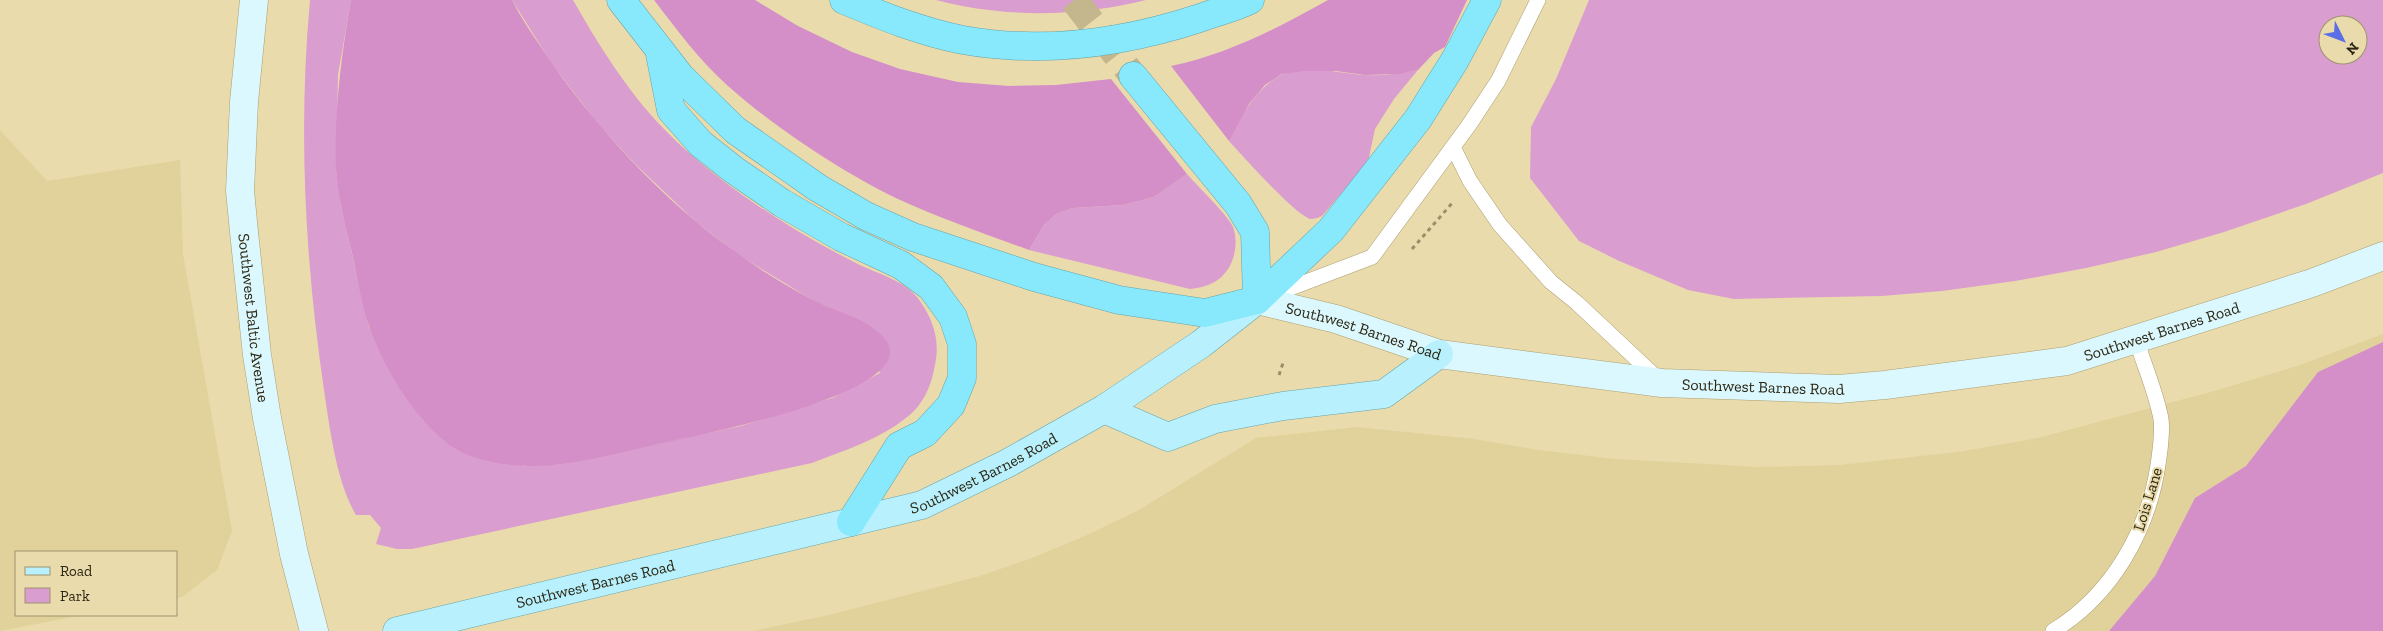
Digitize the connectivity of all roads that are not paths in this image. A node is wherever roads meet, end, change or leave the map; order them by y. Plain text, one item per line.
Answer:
1 (254, 0) edge
2 (621, 0) edge
3 (844, 0) edge
4 (1250, 0) edge
5 (1487, 0) edge
6 (1538, 0) edge
7 (660, 50) junction
8 (1133, 76) tunnel mouth
9 (1453, 147) junction
10 (2383, 256) edge
11 (1257, 300) junction
12 (2136, 338) junction
13 (1438, 354) junction
14 (1662, 383) junction
15 (1104, 409) junction
16 (852, 522) junction
17 (314, 631) edge
18 (397, 631) edge
19 (2053, 631) edge

1 - 17 main road, Southwest Baltic Avenue
2 - 7 highway
3 - 4 highway
5 - 11 highway
6 - 9 lane
7 - 11 highway
7 - 16 highway
8 - 11 highway
9 - 11 lane
9 - 14 lane
10 - 12 main road, Southwest Barnes Road
11 - 13 main road, Southwest Barnes Road
11 - 15 main road, Southwest Barnes Road
12 - 14 main road, Southwest Barnes Road
12 - 19 lane, Lois Lane
13 - 14 main road, Southwest Barnes Road
13 - 15 main road
15 - 16 main road, Southwest Barnes Road
16 - 18 main road, Southwest Barnes Road

